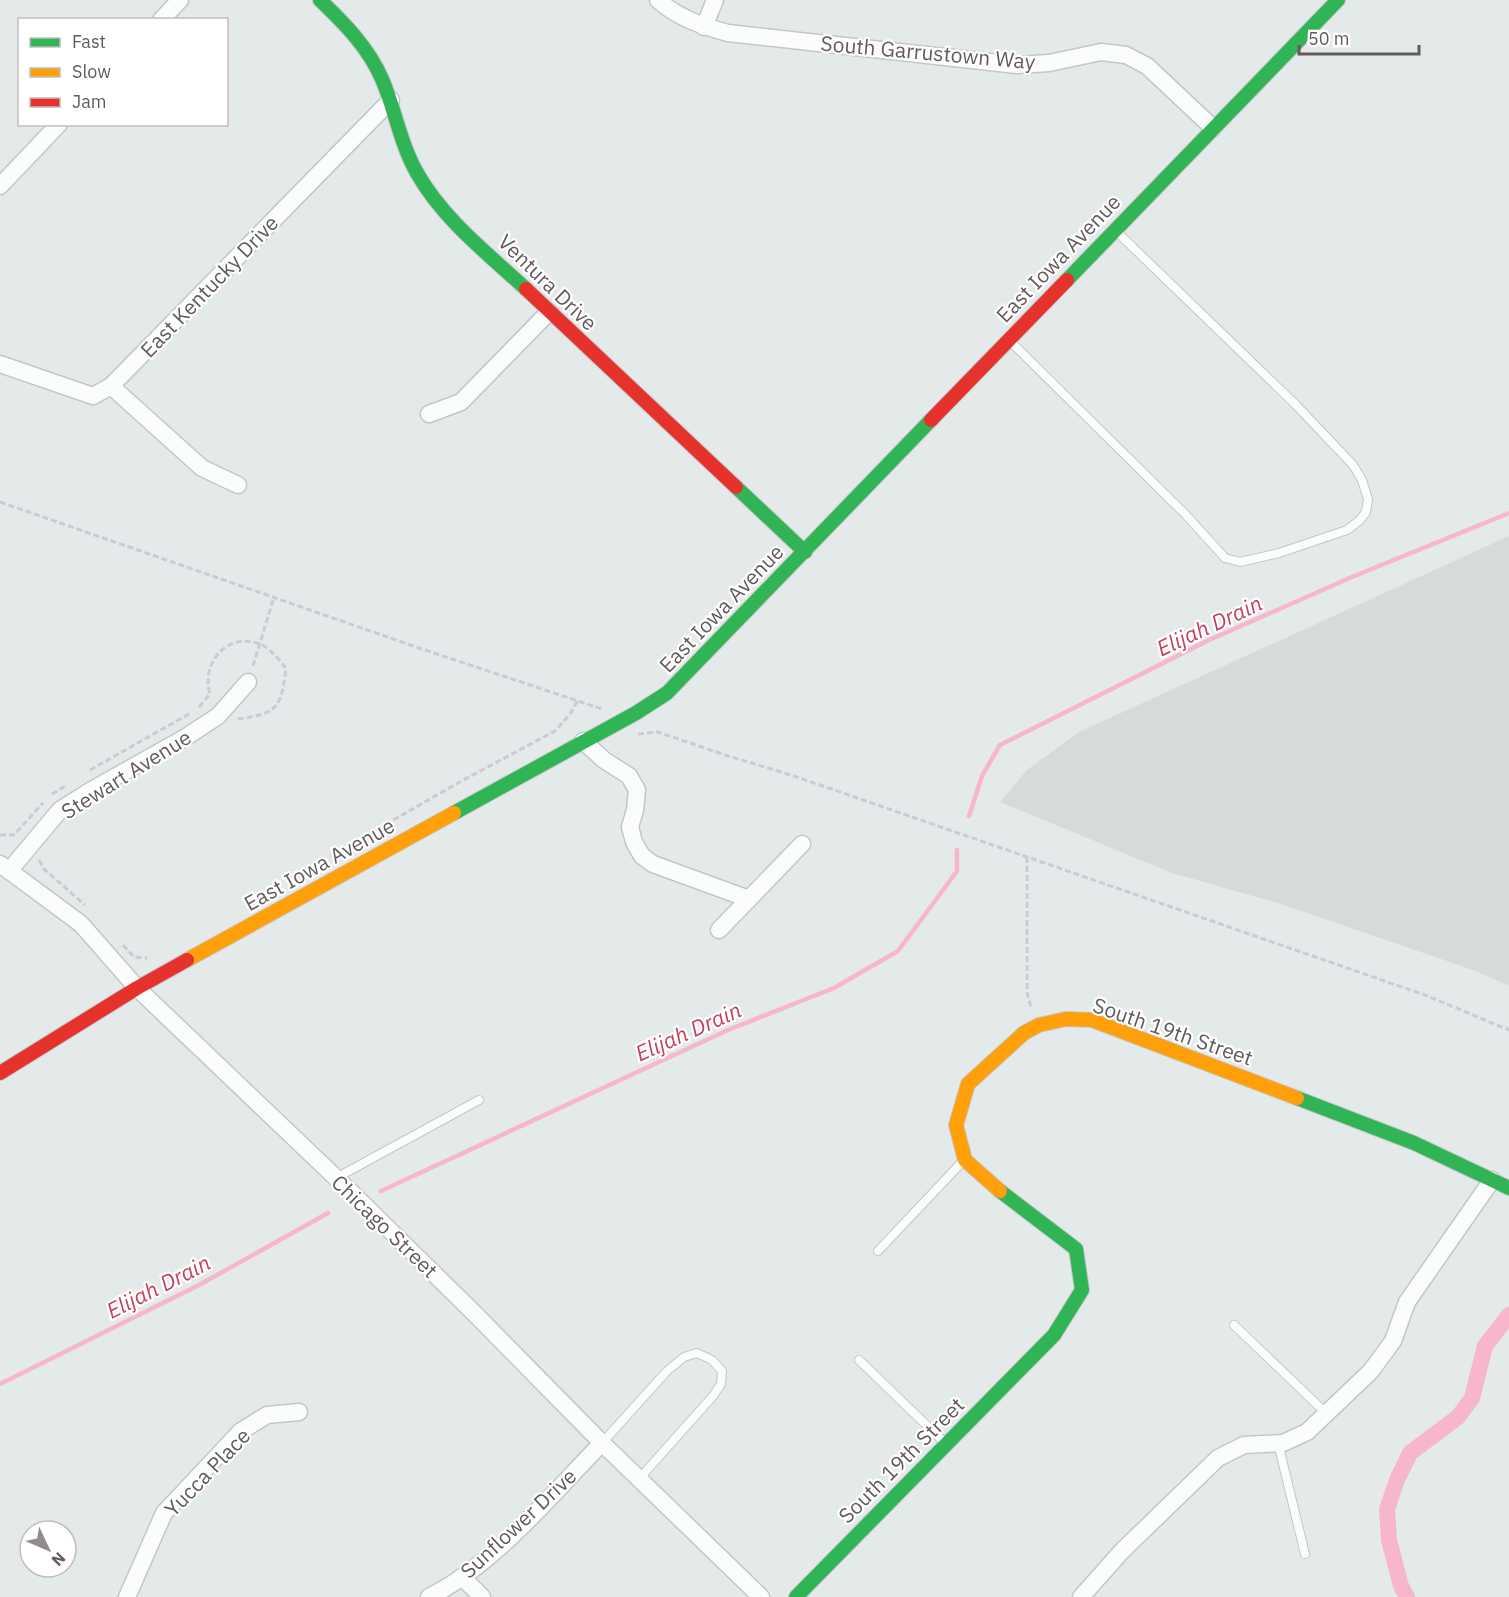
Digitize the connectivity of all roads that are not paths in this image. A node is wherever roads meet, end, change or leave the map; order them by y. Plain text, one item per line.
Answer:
1 (180, 0) edge
2 (320, 0) edge
3 (658, 0) edge
4 (715, 0) edge
5 (1338, 0) edge
6 (163, 18) edge
7 (704, 27) junction
8 (391, 100) junction
9 (57, 126) edge
10 (1213, 128) junction
11 (0, 186) edge
12 (1115, 230) junction
13 (549, 312) junction
14 (1008, 340) junction
15 (0, 364) edge
16 (111, 386) junction
17 (429, 414) dead end
18 (238, 485) dead end
19 (804, 552) junction
20 (248, 682) road end
21 (584, 741) junction
22 (802, 844) dead end
23 (5, 868) edge
24 (749, 899) junction
25 (719, 930) dead end
26 (137, 988) junction
27 (0, 1073) edge
28 (479, 1100) dead end
29 (964, 1160) junction
30 (335, 1178) junction
31 (1492, 1180) junction
32 (1509, 1188) edge
33 (878, 1251) dead end
34 (1234, 1325) dead end
35 (859, 1360) dead end
36 (299, 1412) dead end
37 (1327, 1414) junction
38 (602, 1443) junction
39 (1278, 1443) junction
40 (946, 1444) junction
41 (639, 1479) junction
42 (1305, 1554) dead end
43 (462, 1577) junction
44 (127, 1597) edge
45 (429, 1597) edge
46 (482, 1597) edge
47 (761, 1597) edge
48 (796, 1597) edge
49 (1081, 1597) edge

1 - 6 street
2 - 8 street, Ventura Drive
3 - 7 street, South Garrustown Way
4 - 7 street
5 - 10 street, East Iowa Avenue
7 - 10 street, South Garrustown Way
8 - 13 street, Ventura Drive
8 - 16 street, East Kentucky Drive
9 - 11 street
10 - 12 street, East Iowa Avenue
12 - 14 street, East Iowa Avenue
12 - 14 lane
13 - 17 street
13 - 19 street, Ventura Drive
14 - 19 street, East Iowa Avenue
15 - 16 street
16 - 18 street
19 - 21 street, East Iowa Avenue
20 - 23 street, Stewart Avenue
21 - 24 street
21 - 26 street, East Iowa Avenue
22 - 24 street
23 - 26 street, Chicago Street
24 - 25 street
26 - 27 street, East Iowa Avenue
26 - 30 street, Chicago Street
28 - 30 lane
29 - 31 street, South 19th Street
29 - 33 lane
29 - 40 street, South 19th Street
30 - 38 street, Chicago Street
31 - 32 street, South 19th Street
31 - 37 street
34 - 37 lane
35 - 40 lane
36 - 44 street, Yucca Place
37 - 39 street
38 - 41 street, Chicago Street
38 - 41 lane
38 - 43 street, Sunflower Drive
39 - 42 lane
39 - 49 street
40 - 48 street, South 19th Street
41 - 47 street, Chicago Street
43 - 45 street, Sunflower Drive
43 - 46 street

